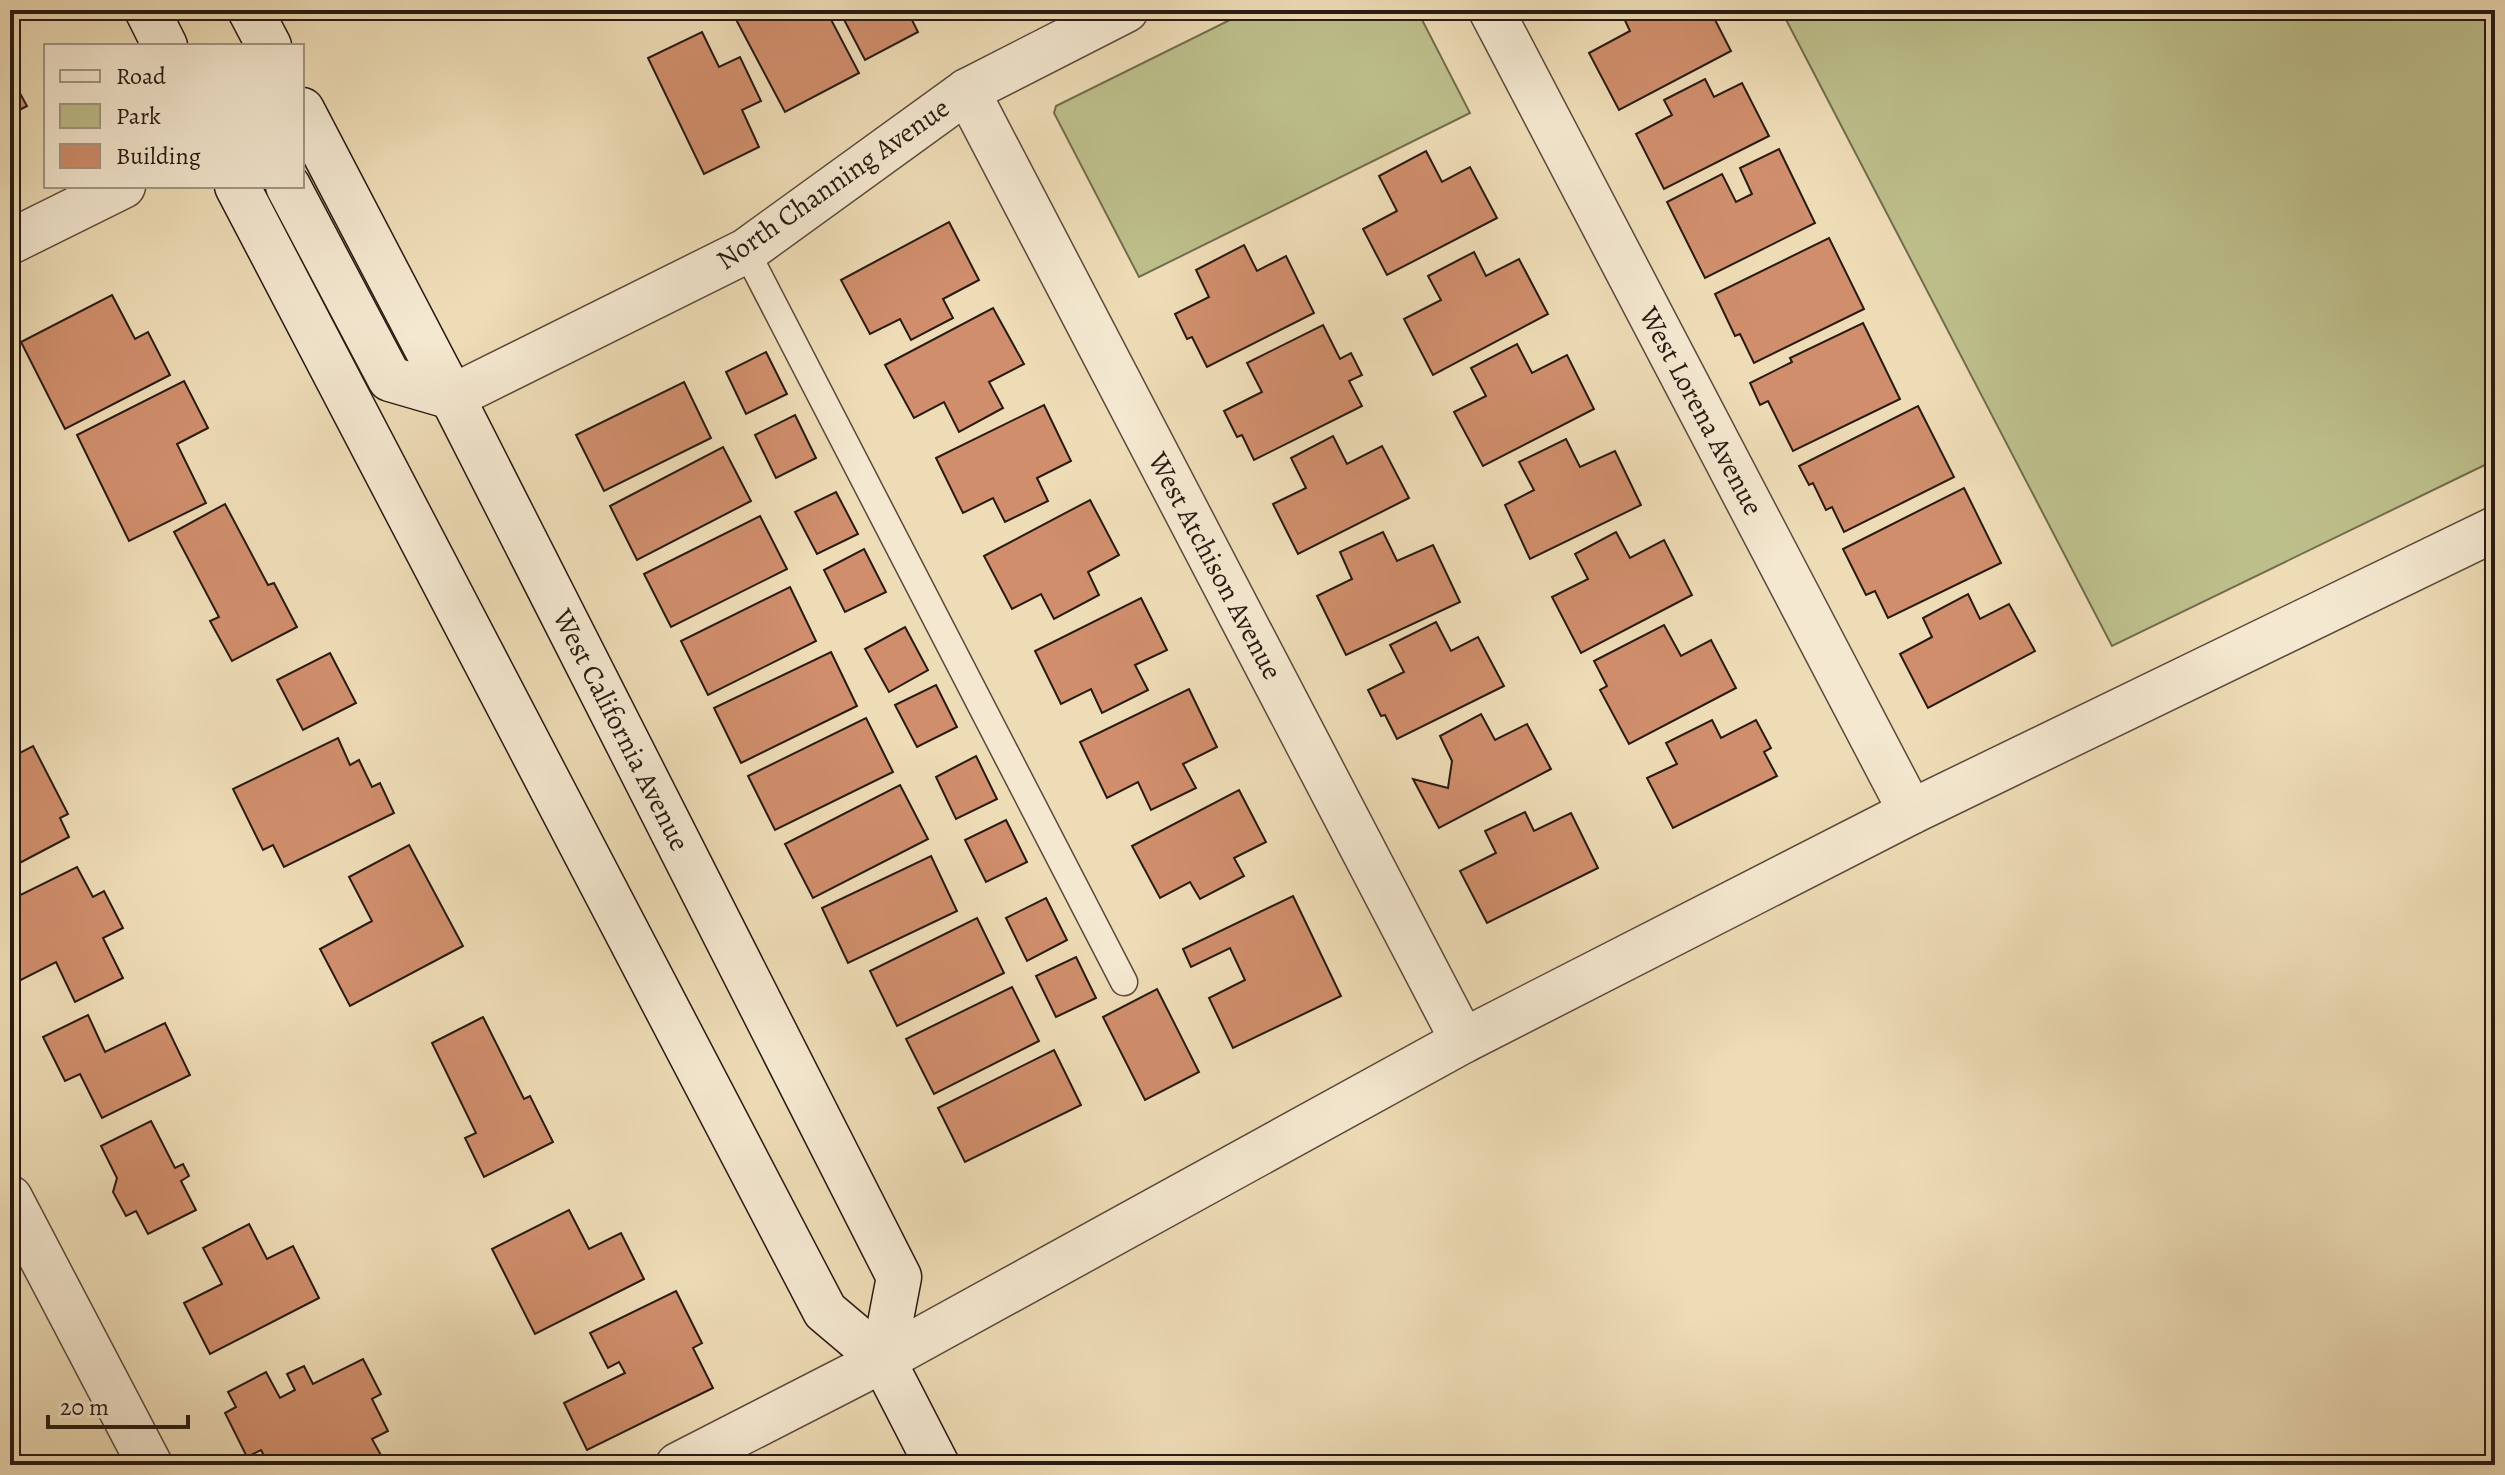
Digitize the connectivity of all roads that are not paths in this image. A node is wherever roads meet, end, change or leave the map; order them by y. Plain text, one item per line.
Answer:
1 (147, 10) edge
2 (250, 10) edge
3 (1126, 10) edge
4 (1491, 10) edge
5 (164, 44) edge
6 (268, 44) edge
7 (967, 91) junction
8 (304, 114) edge
9 (119, 188) edge
10 (238, 188) edge
11 (289, 188) edge
12 (10, 242) edge
13 (746, 251) junction
14 (452, 397) junction
15 (2495, 529) edge
16 (1911, 812) junction
17 (1124, 982) dead end
18 (1463, 1041) junction
19 (10, 1198) edge
20 (883, 1360) junction
21 (150, 1465) edge
22 (678, 1465) edge
23 (937, 1465) edge

1 - 5 street
2 - 6 street
3 - 7 street, North Channing Avenue
4 - 16 street, West Lorena Avenue
7 - 13 street, North Channing Avenue
7 - 18 street, West Atchison Avenue
8 - 14 street, West California Avenue
9 - 12 street
10 - 20 street
11 - 14 street
13 - 14 street, North Channing Avenue
13 - 17 lane
14 - 20 street, West California Avenue
15 - 16 street
16 - 18 street
18 - 20 street
19 - 21 street
20 - 22 street
20 - 23 street

